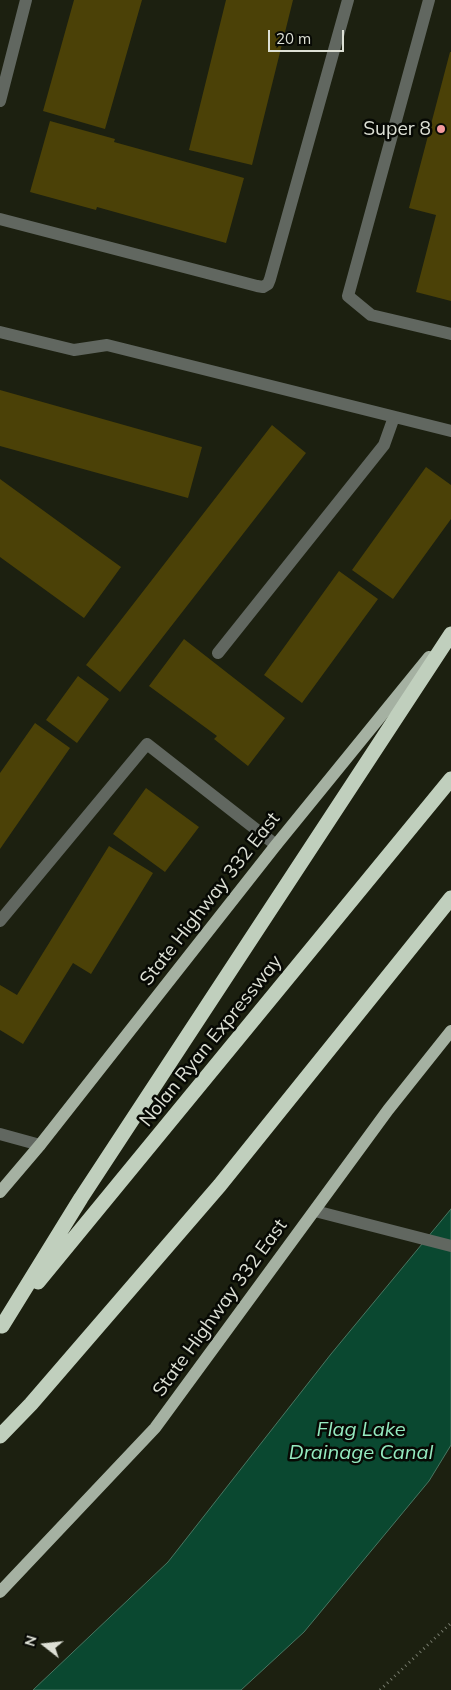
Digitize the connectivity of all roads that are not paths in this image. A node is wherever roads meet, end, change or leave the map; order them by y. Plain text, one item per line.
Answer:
1 (26, 0) edge
2 (348, 0) edge
3 (429, 0) edge
4 (0, 101) edge
5 (0, 219) edge
6 (0, 332) edge
7 (451, 334) edge
8 (394, 417) junction
9 (451, 431) edge
10 (451, 630) edge
11 (451, 634) edge
12 (218, 653) dead end
13 (451, 779) edge
14 (276, 845) junction
15 (451, 898) edge
16 (0, 921) edge
17 (451, 1032) edge
18 (0, 1134) edge
19 (40, 1145) junction
20 (0, 1192) edge
21 (314, 1210) junction
22 (451, 1246) edge
23 (1, 1327) edge
24 (0, 1436) edge
25 (0, 1592) edge

1 - 4 street
2 - 5 street
3 - 7 street
6 - 8 street
8 - 9 street
8 - 12 street
10 - 14 main road, State Highway 332 East
11 - 23 highway
13 - 23 highway, Nolan Ryan Expressway
14 - 16 street
14 - 19 main road, State Highway 332 East
15 - 24 highway
17 - 21 main road, State Highway 332 East
18 - 19 street
19 - 20 main road, State Highway 332 East
21 - 22 street
21 - 25 main road, State Highway 332 East

